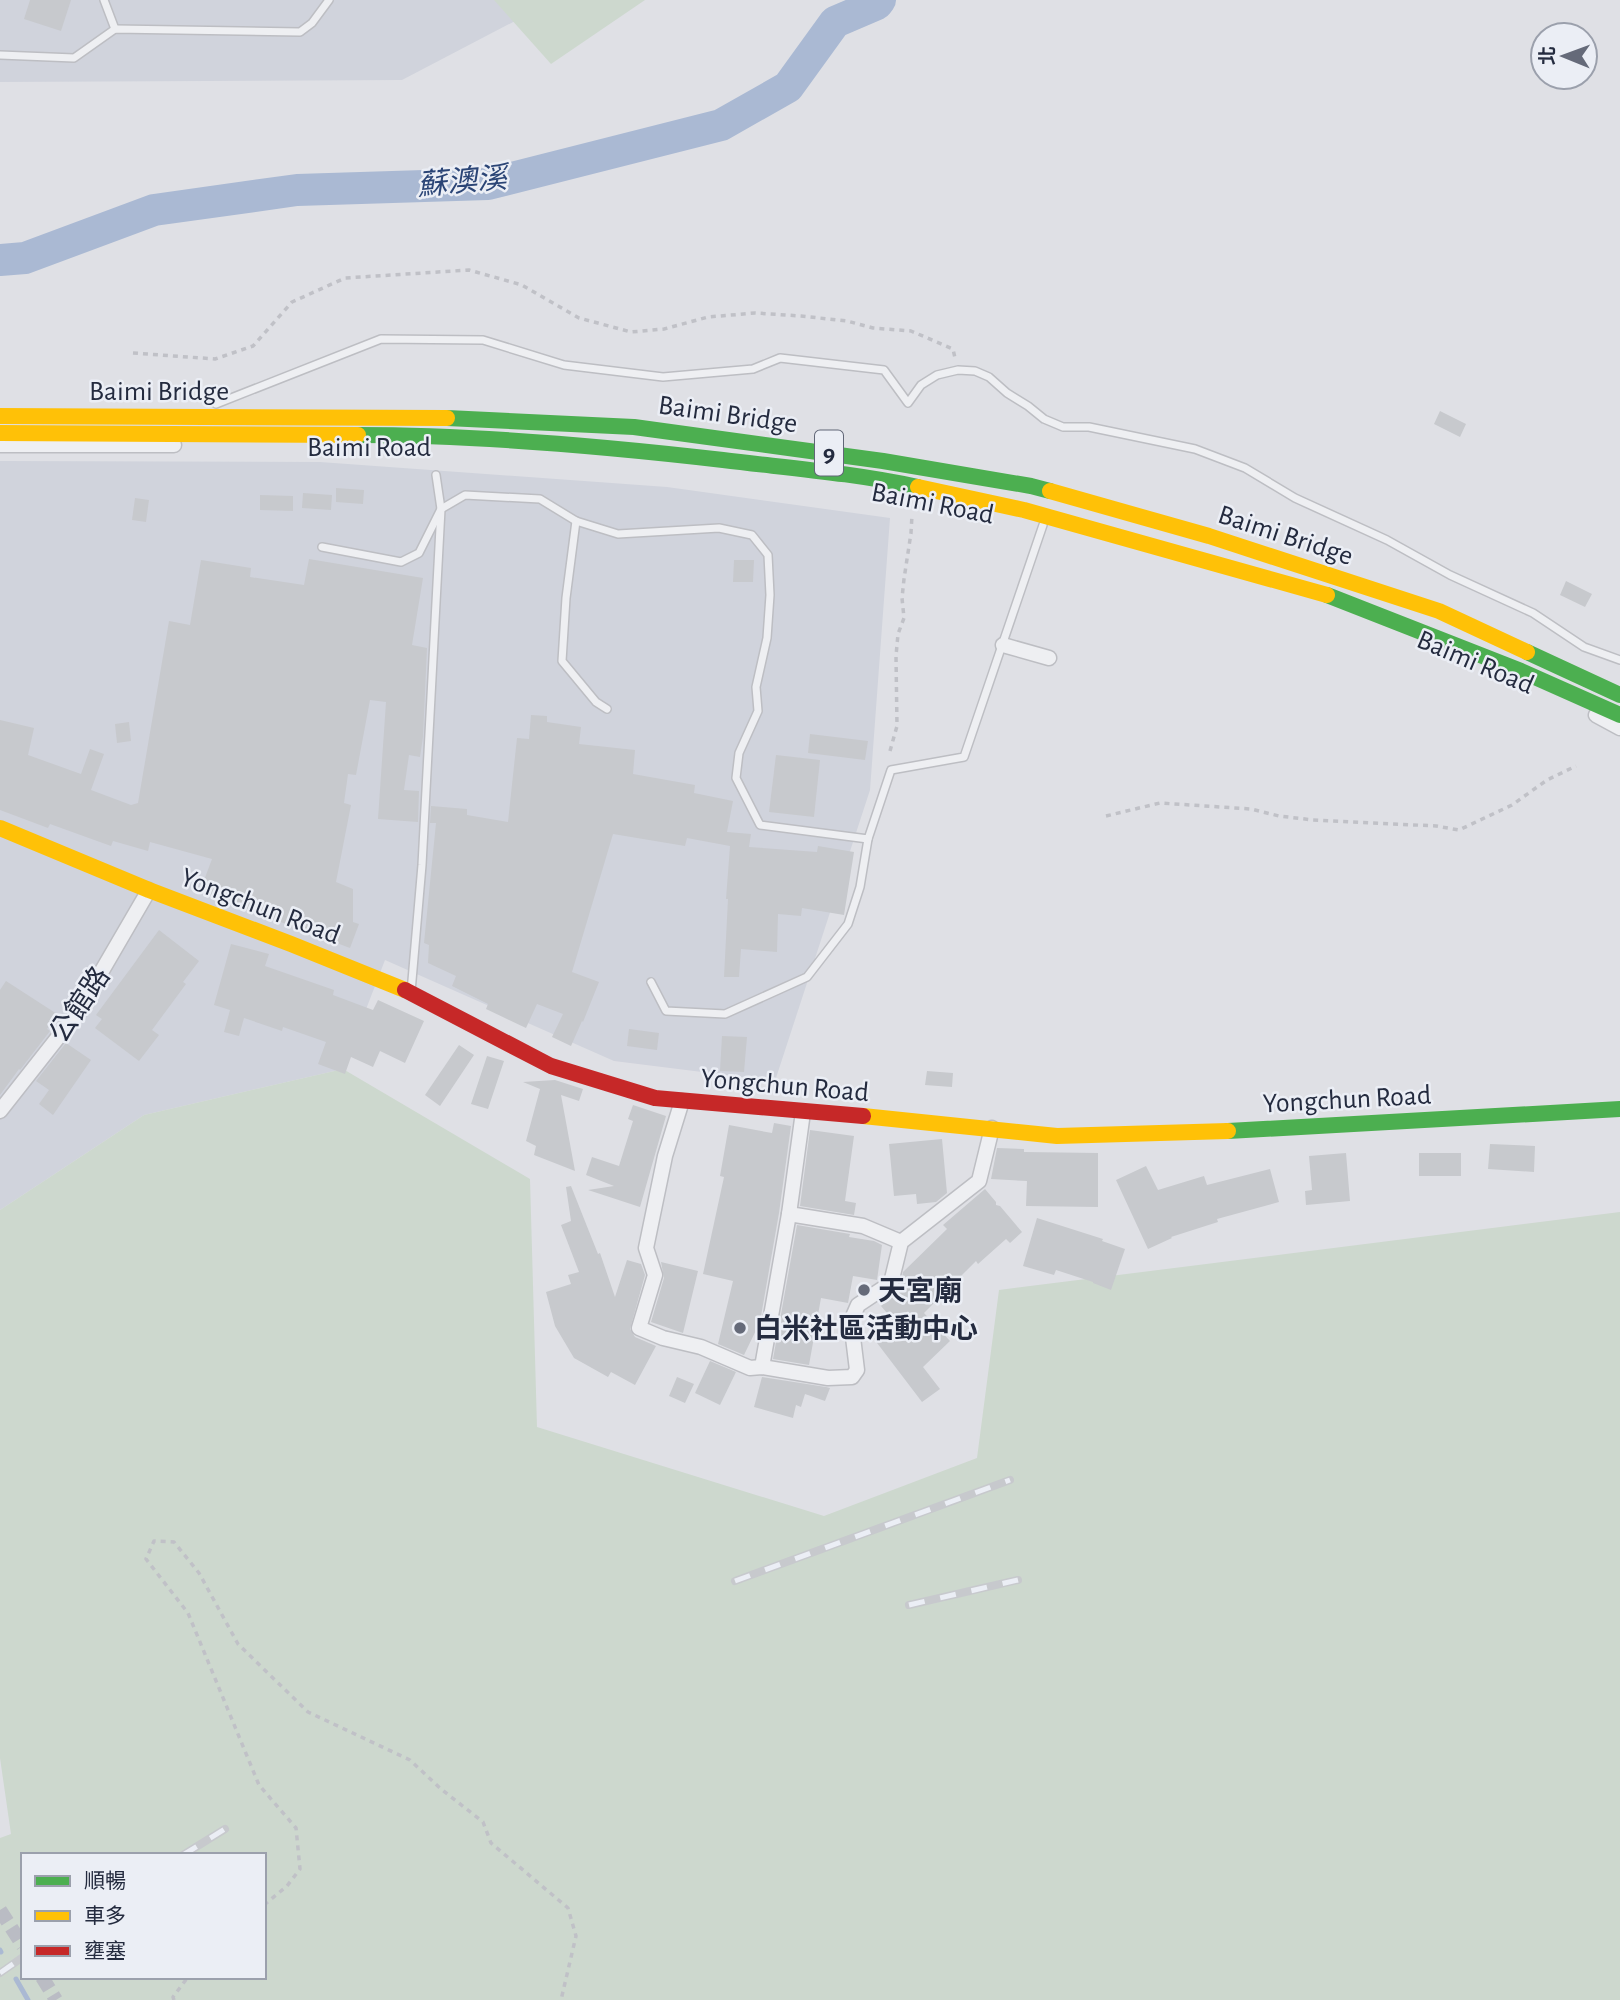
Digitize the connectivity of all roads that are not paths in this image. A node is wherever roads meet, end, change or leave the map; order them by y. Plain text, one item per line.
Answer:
1 (104, 0) edge
2 (330, 0) edge
3 (115, 29) junction
4 (0, 55) edge
5 (216, 404) dead end
6 (0, 416) edge
7 (0, 433) edge
8 (0, 445) edge
9 (436, 475) dead end
10 (441, 509) junction
11 (576, 521) junction
12 (1043, 525) junction
13 (322, 547) dead end
14 (1003, 645) junction
15 (1049, 659) dead end
16 (1620, 660) edge
17 (1620, 695) edge
18 (607, 709) dead end
19 (1620, 715) edge
20 (1620, 728) edge
21 (0, 828) edge
22 (869, 839) junction
23 (149, 890) junction
24 (651, 982) dead end
25 (411, 993) junction
26 (682, 1101) junction
27 (1620, 1109) edge
28 (0, 1111) edge
29 (803, 1112) junction
30 (992, 1128) junction
31 (789, 1214) junction
32 (901, 1242) junction
33 (762, 1367) junction

1 - 3 lane
2 - 3 lane
3 - 4 lane
5 - 16 lane
6 - 17 main road, Baimi Bridge / 9
7 - 19 main road, Baimi Bridge / 9
8 - 12 street, Baimi Road
9 - 10 lane
10 - 11 lane
10 - 13 lane
10 - 25 lane
11 - 18 lane
11 - 22 lane
12 - 14 lane
12 - 20 street, Baimi Road
14 - 15 street
14 - 22 lane
21 - 23 main road, Yongchun Road
22 - 24 lane
23 - 25 main road, Yongchun Road
23 - 28 street, 公館路
25 - 26 main road, Yongchun Road
26 - 29 main road, Yongchun Road
26 - 33 street
27 - 30 main road, Yongchun Road
29 - 30 main road, Yongchun Road
29 - 31 street
30 - 32 street
31 - 32 street
31 - 33 street
32 - 33 street

